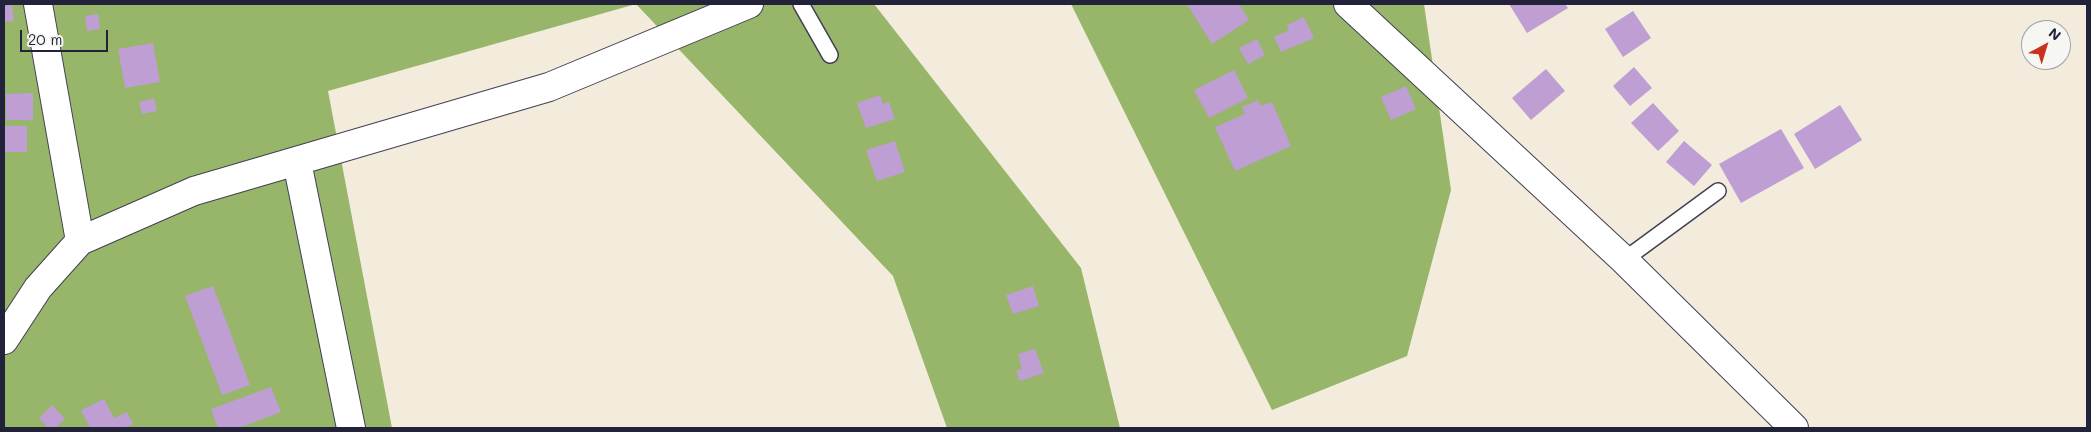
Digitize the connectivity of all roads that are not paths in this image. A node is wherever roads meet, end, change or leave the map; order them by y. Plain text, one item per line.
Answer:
1 (38, 4) edge
2 (749, 4) edge
3 (801, 4) edge
4 (1348, 4) edge
5 (830, 55) dead end
6 (297, 162) junction
7 (1718, 191) dead end
8 (80, 241) junction
9 (1624, 260) junction
10 (4, 340) edge
11 (351, 428) edge
12 (1794, 428) edge

1 - 8 street
2 - 6 street
3 - 5 lane
4 - 9 street
6 - 8 street
6 - 11 street
7 - 9 lane
8 - 10 street
9 - 12 street

